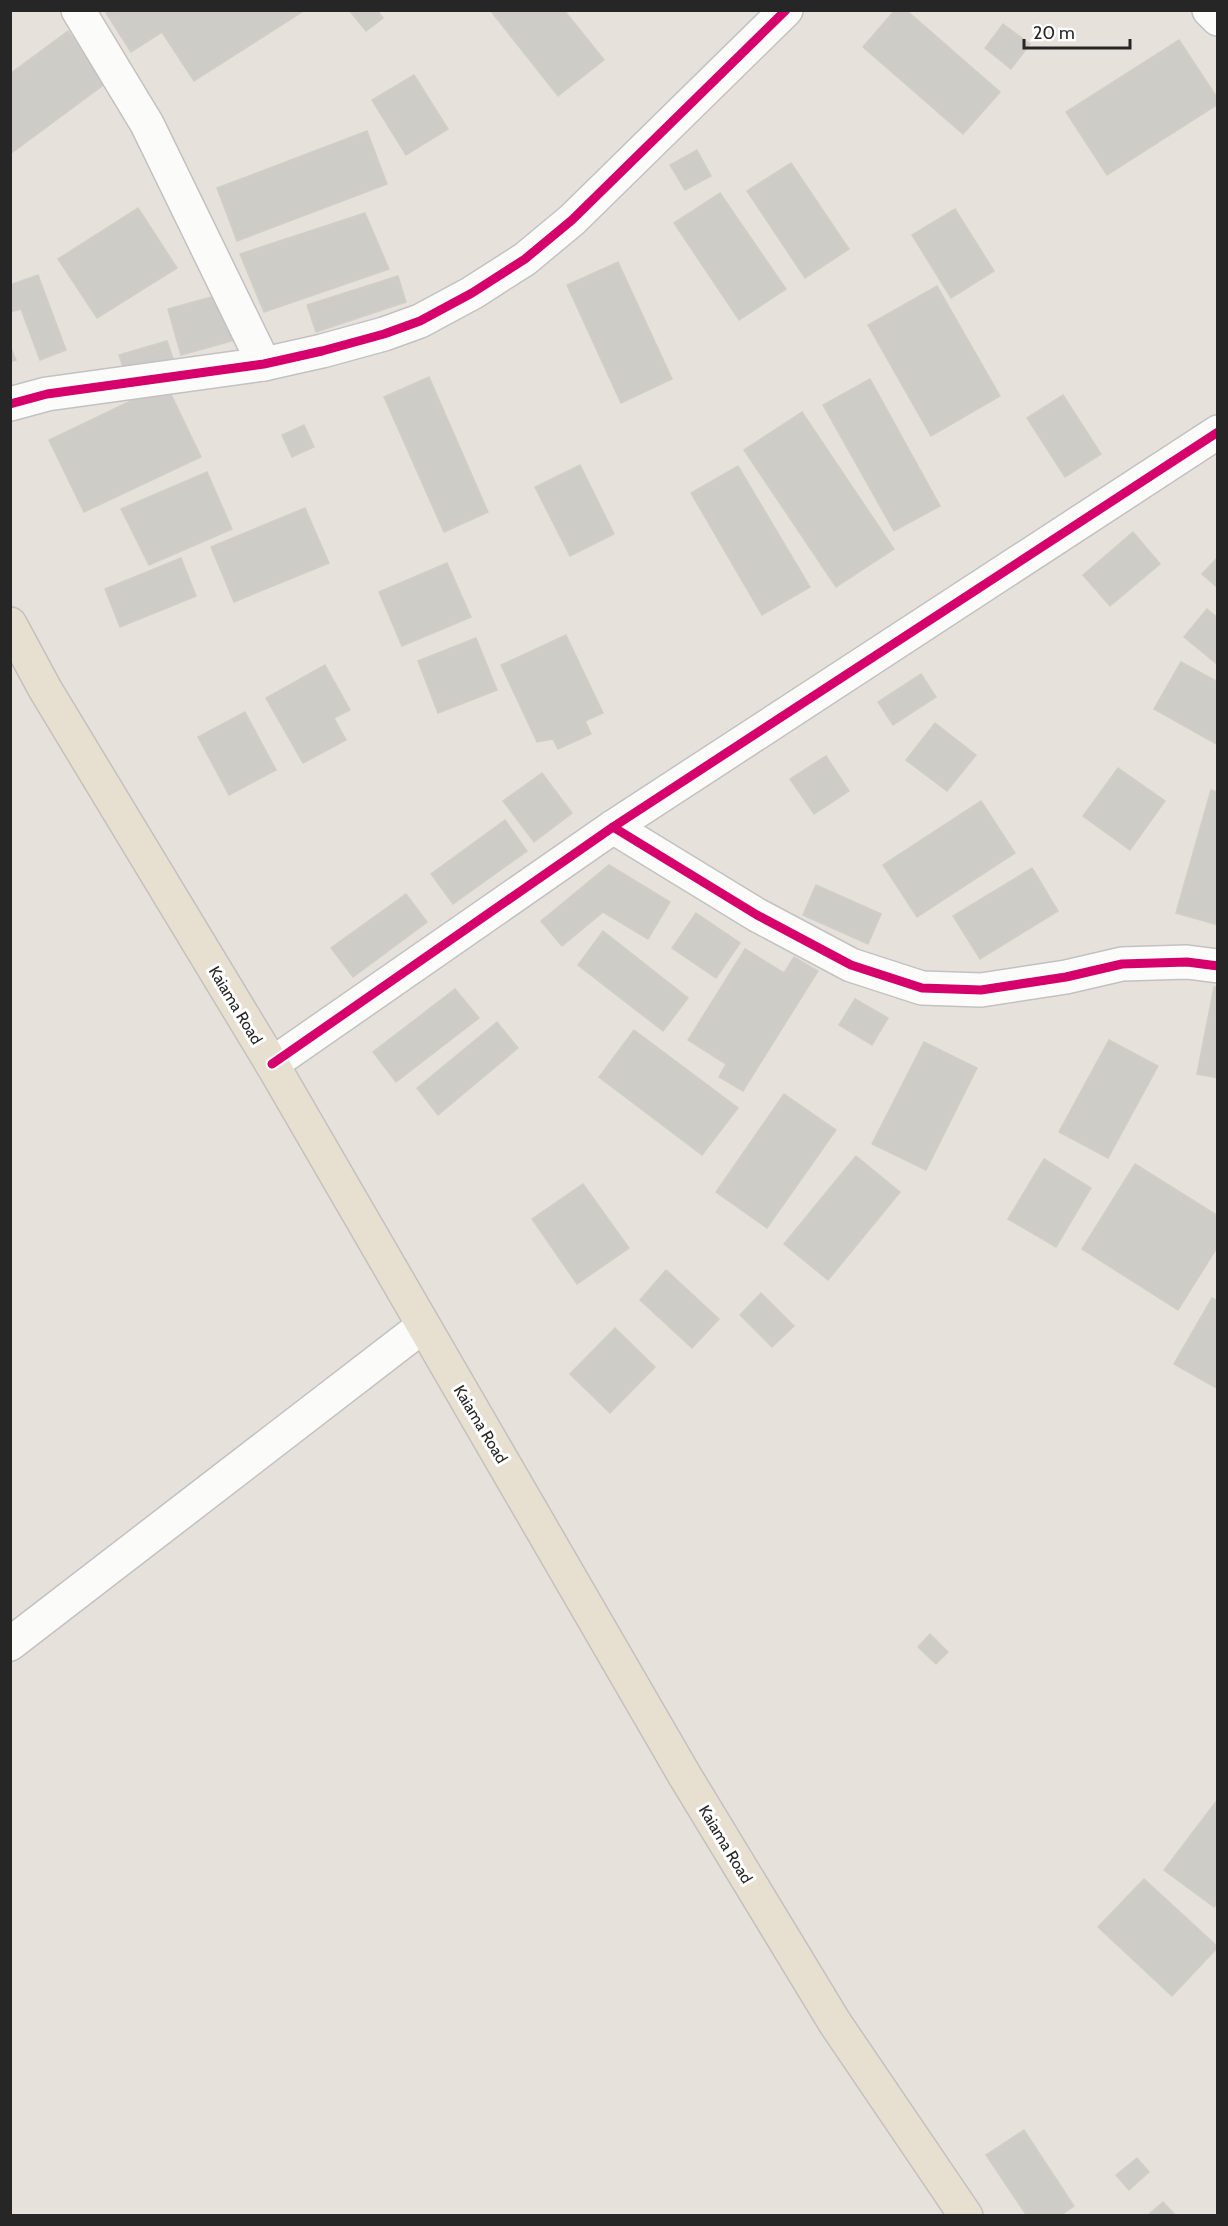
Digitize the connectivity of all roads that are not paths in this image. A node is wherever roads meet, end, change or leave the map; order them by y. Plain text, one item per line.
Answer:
1 (78, 10) edge
2 (786, 10) edge
3 (1209, 10) edge
4 (1218, 20) edge
5 (264, 364) junction
6 (10, 404) edge
7 (1218, 432) edge
8 (10, 624) edge
9 (613, 827) junction
10 (1218, 966) edge
11 (272, 1064) junction
12 (423, 1326) junction
13 (10, 1644) edge
14 (966, 2216) edge

1 - 5 street
2 - 5 street
3 - 4 street
5 - 6 street
7 - 9 street
8 - 11 highway, Kaiama Road
9 - 10 street
9 - 11 street
11 - 12 highway, Kaiama Road
12 - 13 street
12 - 14 highway, Kaiama Road

